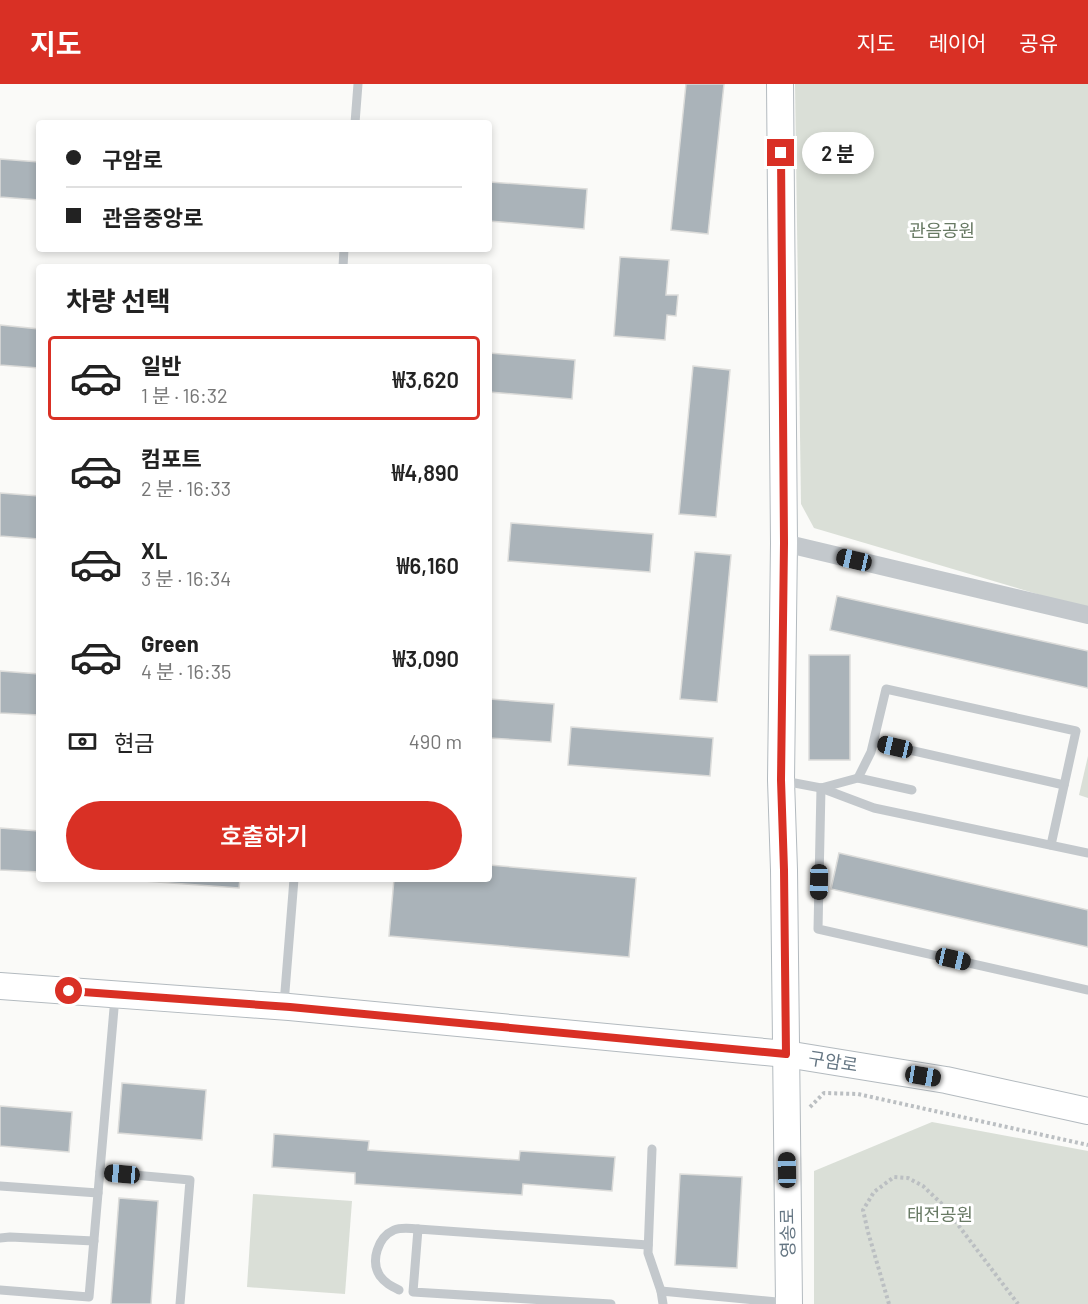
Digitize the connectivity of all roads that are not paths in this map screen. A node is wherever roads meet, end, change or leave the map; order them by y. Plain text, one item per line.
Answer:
1 (358, 84) edge
2 (780, 84) edge
3 (355, 120) edge
4 (784, 543) junction
5 (1088, 615) edge
6 (1076, 731) junction
7 (1088, 733) edge
8 (874, 742) junction
9 (858, 778) junction
10 (781, 780) junction
11 (1064, 785) junction
12 (821, 788) junction
13 (912, 790) dead end
14 (1051, 845) junction
15 (1088, 853) edge
16 (294, 882) edge
17 (0, 986) edge
18 (1088, 990) edge
19 (115, 994) junction
20 (284, 1007) junction
21 (786, 1054) junction
22 (1088, 1110) edge
23 (652, 1149) dead end
24 (100, 1172) junction
25 (0, 1186) edge
26 (98, 1193) junction
27 (418, 1229) junction
28 (0, 1238) edge
29 (94, 1241) junction
30 (648, 1245) junction
31 (0, 1290) edge
32 (399, 1290) dead end
33 (661, 1291) junction
34 (180, 1304) edge
35 (611, 1304) edge
36 (663, 1304) edge
37 (789, 1304) edge

1 - 3 lane
2 - 4 main road, 영송로
4 - 5 street
4 - 10 main road, 영송로
6 - 7 lane
6 - 8 lane
6 - 11 lane
8 - 9 lane
8 - 11 lane
9 - 12 lane
9 - 13 lane
10 - 12 lane
10 - 21 main road, 영송로
11 - 14 lane
12 - 14 lane
12 - 18 lane
14 - 15 lane
16 - 20 lane
17 - 19 main road, 구암로
19 - 20 main road, 구암로
19 - 24 lane
20 - 21 main road, 구암로
21 - 22 main road, 구암로
21 - 37 main road, 영송로
23 - 30 lane
24 - 26 lane
24 - 34 lane
25 - 26 lane
26 - 29 lane
27 - 30 lane
27 - 32 lane
27 - 35 lane
28 - 29 lane
29 - 31 lane
30 - 33 lane
33 - 36 lane
33 - 37 lane

